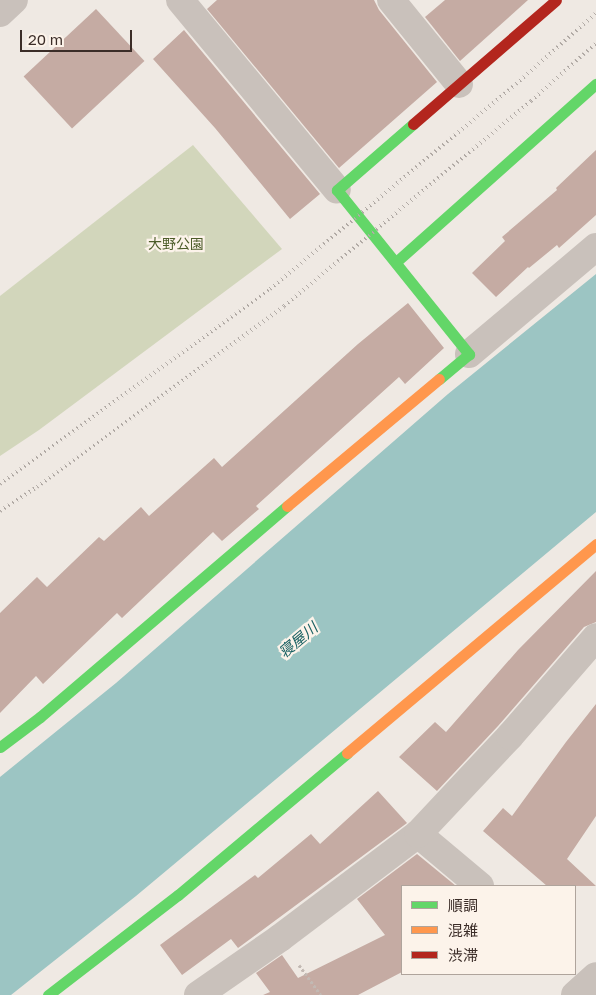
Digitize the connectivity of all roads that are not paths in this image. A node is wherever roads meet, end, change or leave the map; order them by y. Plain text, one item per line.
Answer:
1 (14, 0) edge
2 (180, 0) edge
3 (391, 0) edge
4 (556, 0) edge
5 (0, 13) edge
6 (459, 84) junction
7 (596, 84) edge
8 (336, 190) junction
9 (596, 247) edge
10 (396, 262) junction
11 (469, 354) junction
12 (596, 544) edge
13 (596, 637) edge
14 (0, 747) edge
15 (418, 834) junction
16 (479, 885) edge
17 (596, 976) edge
18 (48, 995) edge
19 (198, 995) edge
20 (574, 995) edge

1 - 5 street
2 - 8 street
3 - 6 street
4 - 6 street
6 - 8 street
7 - 10 street
8 - 10 street
9 - 11 street
10 - 11 street
11 - 14 street
12 - 18 street
13 - 15 street
15 - 16 street
15 - 19 street
17 - 20 street

